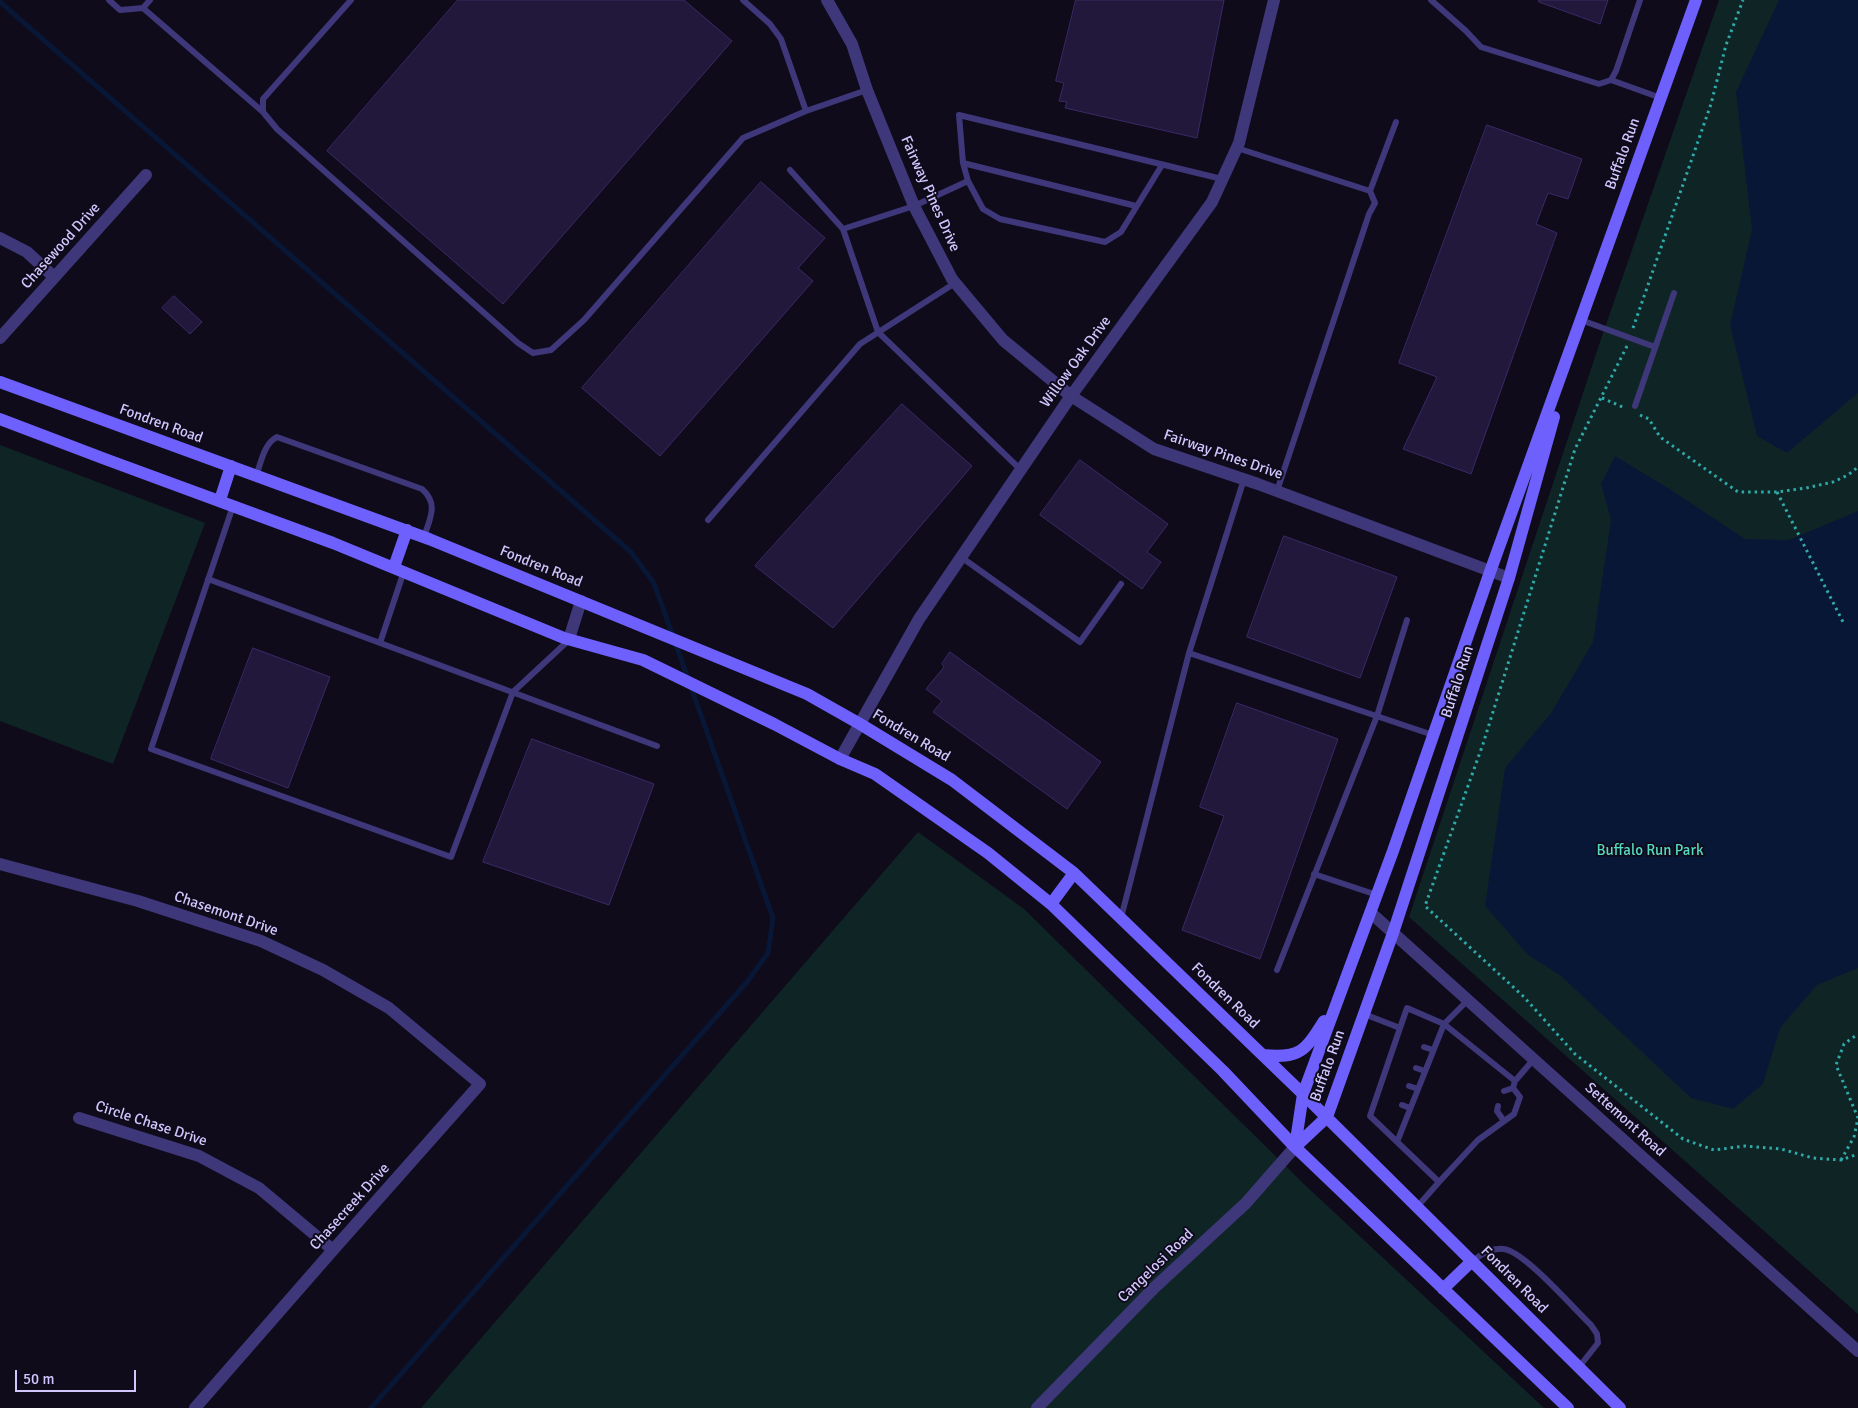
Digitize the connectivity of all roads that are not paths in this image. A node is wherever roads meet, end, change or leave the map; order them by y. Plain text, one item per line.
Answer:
1 (109, 0) edge
2 (150, 0) edge
3 (351, 0) edge
4 (743, 0) edge
5 (827, 0) edge
6 (1274, 0) edge
7 (1431, 0) edge
8 (1640, 0) edge
9 (1696, 0) edge
10 (143, 8) junction
11 (1611, 80) junction
12 (867, 90) junction
13 (1661, 98) junction
14 (806, 111) junction
15 (263, 112) junction
16 (1396, 122) dead end
17 (1236, 148) junction
18 (963, 163) junction
19 (1162, 165) junction
20 (790, 170) dead end
21 (146, 175) dead end
22 (1222, 179) junction
23 (968, 181) junction
24 (1370, 191) junction
25 (914, 206) junction
26 (1136, 206) junction
27 (842, 229) junction
28 (0, 238) edge
29 (54, 278) junction
30 (955, 283) junction
31 (1674, 293) dead end
32 (1581, 320) junction
33 (878, 332) junction
34 (0, 338) edge
35 (1655, 347) junction
36 (0, 382) edge
37 (1071, 396) junction
38 (1635, 406) dead end
39 (0, 419) edge
40 (231, 466) junction
41 (1020, 470) junction
42 (256, 476) junction
43 (1244, 479) junction
44 (1277, 491) junction
45 (220, 500) junction
46 (233, 505) junction
47 (708, 520) dead end
48 (407, 530) junction
49 (424, 537) junction
50 (961, 557) junction
51 (399, 569) junction
52 (1490, 572) junction
53 (1509, 578) junction
54 (208, 579) junction
55 (1120, 584) dead end
56 (582, 601) junction
57 (1407, 620) dead end
58 (570, 639) junction
59 (380, 643) junction
60 (1190, 653) junction
61 (513, 692) junction
62 (1377, 716) junction
63 (860, 724) junction
64 (1434, 734) junction
65 (657, 746) dead end
66 (840, 759) junction
67 (0, 864) edge
68 (1074, 873) junction
69 (1314, 874) junction
70 (1377, 895) junction
71 (1051, 904) junction
72 (1370, 913) junction
73 (1120, 918) junction
74 (1393, 933) junction
75 (1277, 970) dead end
76 (1468, 1000) junction
77 (1337, 1002) junction
78 (1364, 1014) junction
79 (1444, 1024) junction
80 (1400, 1028) junction
81 (423, 1036) joint
82 (1397, 1037) junction
83 (1406, 1040) dead end
84 (1424, 1047) dead end
85 (1433, 1050) junction
86 (1263, 1055) junction
87 (1390, 1058) junction
88 (1533, 1060) junction
89 (1398, 1061) dead end
90 (1416, 1068) dead end
91 (1425, 1071) junction
92 (1384, 1076) junction
93 (1392, 1079) dead end
94 (1514, 1084) junction
95 (1410, 1086) dead end
96 (1418, 1089) junction
97 (1504, 1091) dead end
98 (1303, 1094) junction
99 (1377, 1096) junction
100 (1384, 1099) dead end
101 (1402, 1106) dead end
102 (1498, 1106) dead end
103 (1410, 1108) junction
104 (1327, 1117) junction
105 (79, 1118) dead end
106 (1504, 1120) junction
107 (1397, 1142) junction
108 (1295, 1147) junction
109 (1439, 1182) junction
110 (1417, 1207) junction
111 (333, 1250) junction
112 (1472, 1261) junction
113 (1443, 1290) junction
114 (1858, 1351) edge
115 (1579, 1367) junction
116 (195, 1408) edge
117 (1037, 1408) edge
118 (1568, 1408) edge
119 (1620, 1408) edge

1 - 10 lane
2 - 10 lane
3 - 15 lane
4 - 14 lane
5 - 12 street, Fairway Pines Drive
6 - 17 street, Willow Oak Drive
7 - 11 lane
8 - 11 lane
9 - 13 main road, Buffalo Run
10 - 15 lane
11 - 13 lane
12 - 14 lane
12 - 25 street, Fairway Pines Drive
13 - 32 main road, Buffalo Run
14 - 15 lane
16 - 24 lane
17 - 22 street, Willow Oak Drive
17 - 24 lane
18 - 19 lane
18 - 23 lane
18 - 26 lane
19 - 22 lane
19 - 26 lane
20 - 27 lane
21 - 29 street, Chasewood Drive
22 - 37 street, Willow Oak Drive
23 - 25 lane
23 - 26 lane
24 - 44 lane
25 - 27 lane
25 - 30 street, Fairway Pines Drive
27 - 33 lane
28 - 29 street
29 - 34 street, Chasewood Drive
30 - 33 lane
30 - 37 street, Fairway Pines Drive
31 - 35 lane
32 - 35 lane
32 - 52 main road, Buffalo Run
32 - 53 main road, Buffalo Run
33 - 41 lane
33 - 47 lane
35 - 38 lane
36 - 40 main road, Fondren Road
37 - 41 street, Willow Oak Drive
37 - 43 street, Fairway Pines Drive
39 - 45 main road
40 - 42 main road, Fondren Road
40 - 45 main road
41 - 50 street, Willow Oak Drive
42 - 48 main road, Fondren Road
42 - 49 lane
43 - 44 street, Fairway Pines Drive
43 - 60 lane
44 - 52 street, Fairway Pines Drive
45 - 46 main road
46 - 51 main road
46 - 54 lane
48 - 49 main road, Fondren Road
48 - 51 main road
49 - 56 main road, Fondren Road
50 - 55 lane
50 - 63 street, Willow Oak Drive
51 - 58 main road
51 - 59 lane
52 - 53 street, Fairway Pines Drive
52 - 64 main road, Buffalo Run
53 - 74 main road, Buffalo Run
54 - 59 lane
54 - 61 lane
56 - 58 street
56 - 63 main road, Fondren Road
57 - 62 lane
58 - 61 lane
58 - 66 main road
59 - 61 lane
60 - 62 lane
60 - 73 lane
61 - 65 lane
62 - 64 lane
62 - 69 lane
63 - 66 street, Willow Oak Drive
63 - 68 main road, Fondren Road
64 - 70 main road, Buffalo Run
66 - 71 main road
67 - 81 street, Chasemont Drive
68 - 71 main road
68 - 73 main road, Fondren Road
69 - 70 lane
69 - 75 lane
70 - 72 main road, Buffalo Run
71 - 108 main road
72 - 74 street, Settemont Road
72 - 77 main road, Buffalo Run
73 - 86 main road, Fondren Road
74 - 76 street, Settemont Road
74 - 78 main road, Buffalo Run
76 - 79 lane
76 - 88 street, Settemont Road
77 - 86 main road
77 - 98 main road, Buffalo Run
78 - 80 lane
78 - 104 main road, Buffalo Run
79 - 80 lane
79 - 85 lane
79 - 94 lane
80 - 82 lane
81 - 111 street, Chasecreek Drive
82 - 83 lane
82 - 87 lane
84 - 85 lane
85 - 91 lane
86 - 98 main road, Fondren Road
87 - 89 lane
87 - 92 lane
88 - 94 lane
88 - 114 street, Settemont Road
90 - 91 lane
91 - 96 lane
92 - 93 lane
92 - 99 lane
94 - 97 lane
94 - 106 lane
95 - 96 lane
96 - 103 lane
98 - 104 main road, Fondren Road
98 - 108 main road, Buffalo Run
99 - 100 lane
99 - 107 lane
101 - 103 lane
102 - 106 lane
103 - 107 lane
104 - 108 main road, Buffalo Run
104 - 110 main road, Fondren Road
105 - 111 street, Circle Chase Drive
106 - 109 lane
107 - 109 lane
108 - 113 main road
108 - 117 street, Cangelosi Road
109 - 110 lane
110 - 112 main road, Fondren Road
111 - 116 street, Chasecreek Drive
112 - 113 main road
112 - 115 main road, Fondren Road
112 - 115 lane
113 - 118 main road
115 - 119 main road, Fondren Road

